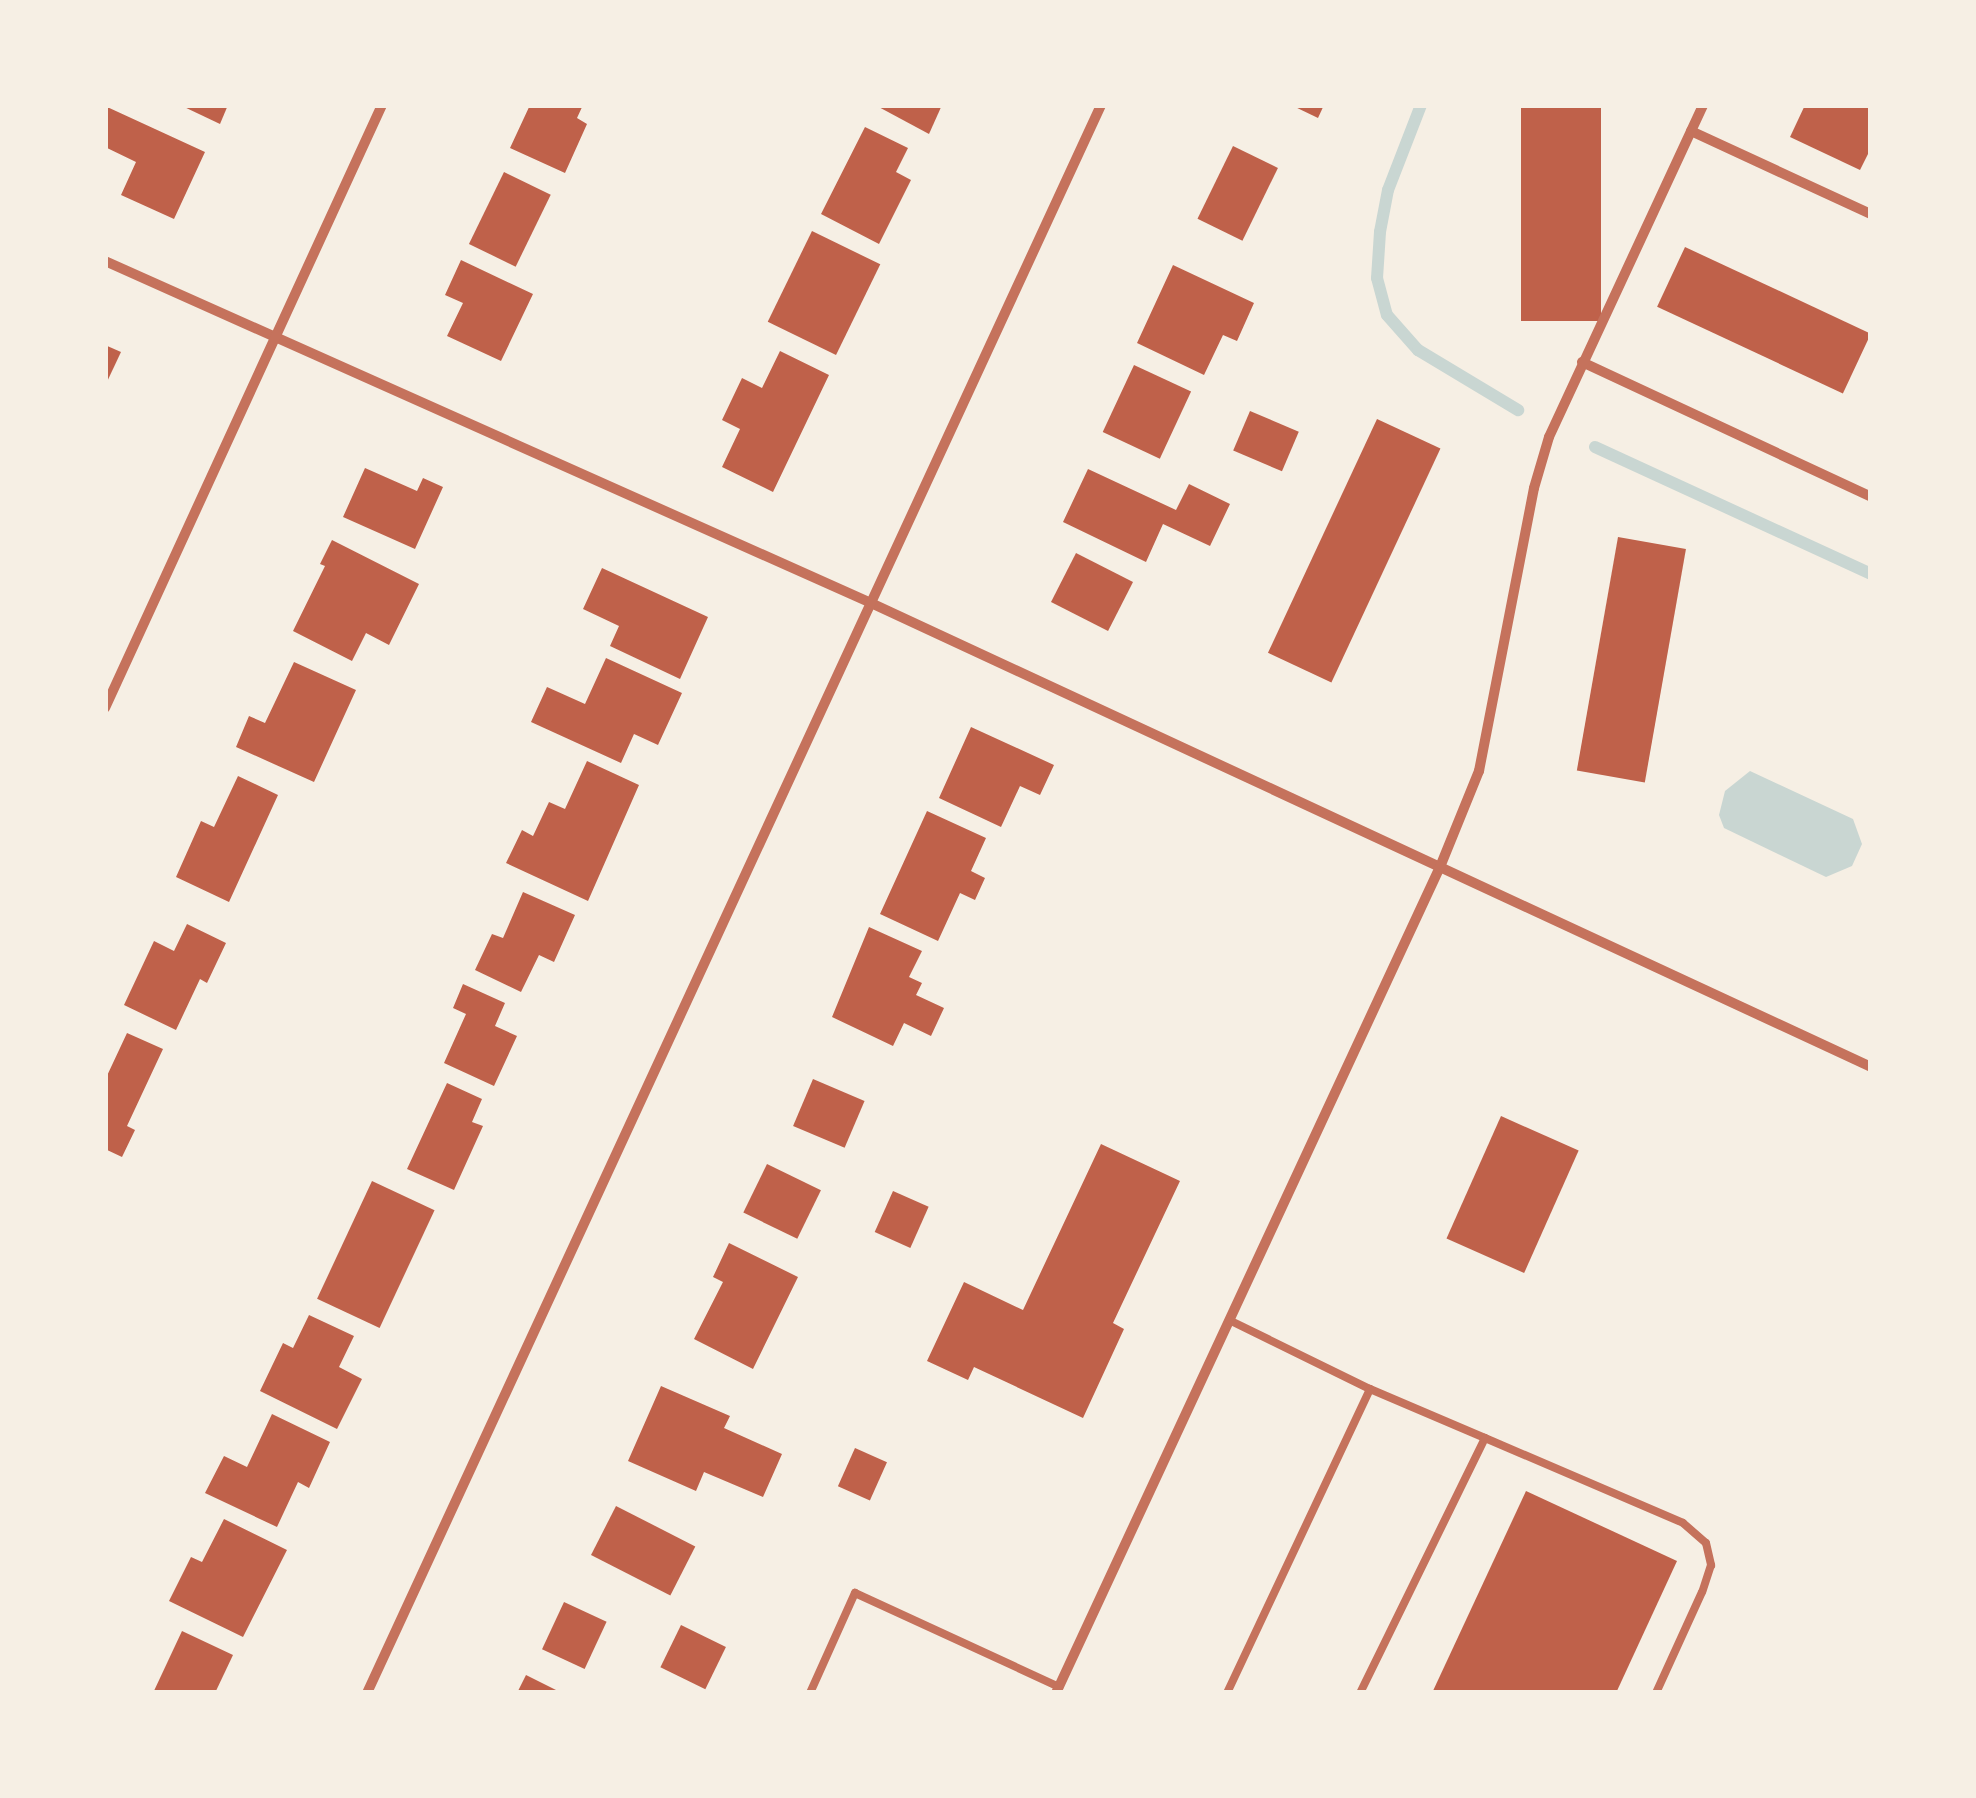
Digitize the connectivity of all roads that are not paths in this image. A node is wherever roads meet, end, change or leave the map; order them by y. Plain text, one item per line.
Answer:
1 (382, 105) edge
2 (1101, 105) edge
3 (1703, 105) edge
4 (1690, 132) junction
5 (1871, 214) edge
6 (105, 261) edge
7 (273, 340) junction
8 (1582, 362) junction
9 (1871, 497) edge
10 (871, 603) junction
11 (105, 708) edge
12 (1440, 867) junction
13 (1871, 1067) edge
14 (1229, 1320) junction
15 (1370, 1389) junction
16 (1485, 1438) junction
17 (1058, 1690) edge
18 (367, 1693) edge
19 (810, 1693) edge
20 (1227, 1693) edge
21 (1360, 1693) edge
22 (1656, 1693) edge

1 - 7 street
2 - 10 street
3 - 4 street
4 - 5 street
4 - 8 street
6 - 7 street
7 - 10 street
7 - 11 street
8 - 9 street
8 - 12 street
10 - 12 street
10 - 18 street
12 - 13 street
12 - 14 street
14 - 15 lane
14 - 17 street
15 - 16 lane
15 - 20 lane
16 - 21 lane
16 - 22 lane
17 - 19 lane

